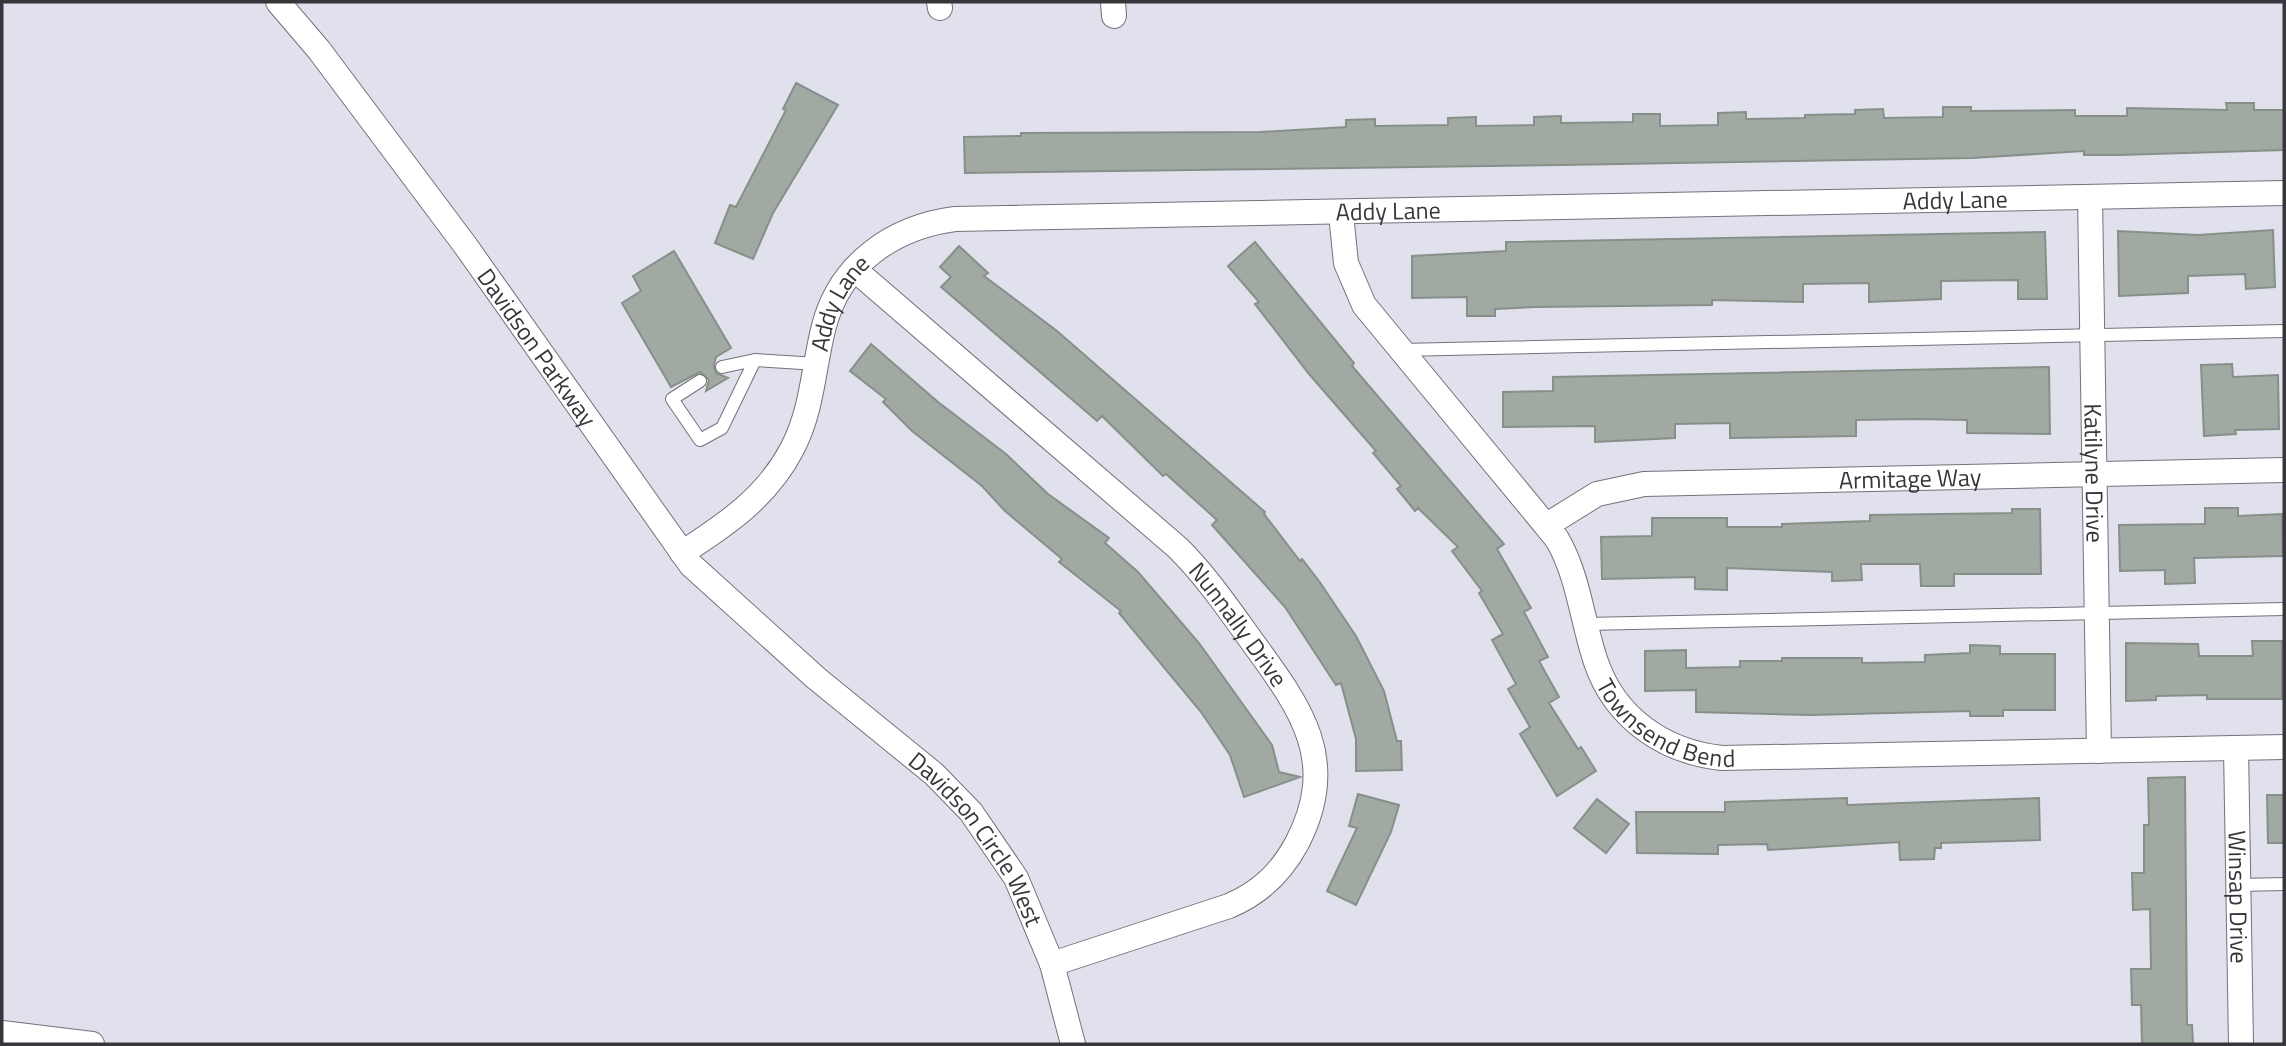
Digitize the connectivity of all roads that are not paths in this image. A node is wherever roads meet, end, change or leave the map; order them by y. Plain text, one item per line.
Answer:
1 (278, 2) edge
2 (2284, 194) edge
3 (2090, 197) junction
4 (1341, 214) junction
5 (854, 269) junction
6 (2284, 331) edge
7 (2092, 335) junction
8 (1400, 350) junction
9 (755, 360) junction
10 (818, 364) junction
11 (722, 367) dead end
12 (700, 381) dead end
13 (2284, 470) edge
14 (2093, 474) junction
15 (1547, 525) junction
16 (682, 553) junction
17 (2284, 610) edge
18 (2096, 613) junction
19 (1586, 624) junction
20 (816, 678) joint
21 (2284, 747) edge
22 (2236, 748) junction
23 (2099, 751) junction
24 (2284, 884) edge
25 (2238, 885) junction
26 (1052, 964) junction
27 (2, 1033) edge
28 (92, 1044) edge
29 (1073, 1044) edge
30 (2241, 1044) edge

1 - 16 street, Davidson Parkway
2 - 3 street, Addy Lane
3 - 4 street, Addy Lane
3 - 7 street, Katilyne Drive
4 - 5 street, Addy Lane
4 - 8 street, Townsend Bend
5 - 10 street, Addy Lane
5 - 26 street, Nunnally Drive
6 - 7 lane
7 - 8 lane
7 - 14 street, Katilyne Drive
8 - 15 street, Townsend Bend
9 - 10 lane
9 - 11 lane
9 - 12 lane
10 - 16 street, Addy Lane
13 - 14 street, Armitage Way
14 - 15 street, Armitage Way
14 - 18 street, Katilyne Drive
15 - 19 street, Townsend Bend
16 - 20 street, Davidson Parkway
17 - 18 lane
18 - 19 lane
18 - 23 street, Katilyne Drive
19 - 23 street, Townsend Bend
20 - 26 street, Davidson Circle West
21 - 22 street, Townsend Bend
22 - 23 street, Townsend Bend
22 - 25 street, Winsap Drive
24 - 25 lane
25 - 30 street, Winsap Drive
26 - 29 street, Davidson Circle West
27 - 28 street

